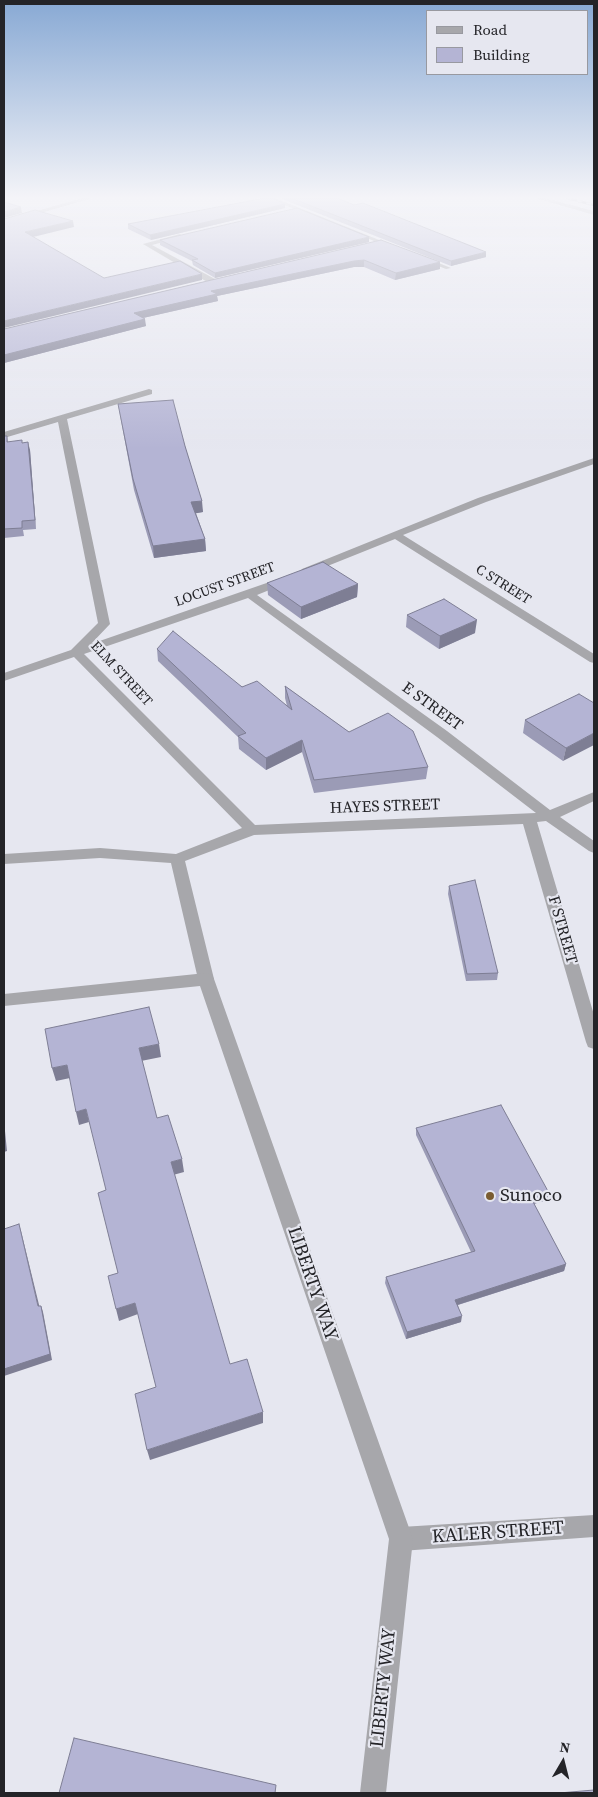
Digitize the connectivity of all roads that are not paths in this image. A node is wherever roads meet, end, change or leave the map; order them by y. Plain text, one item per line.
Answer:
1 (208, 282) edge
2 (203, 283) edge
3 (149, 392) dead end
4 (62, 419) junction
5 (4, 435) edge
6 (594, 461) edge
7 (396, 536) junction
8 (249, 594) junction
9 (76, 652) junction
10 (594, 659) edge
11 (4, 677) edge
12 (594, 796) edge
13 (549, 816) junction
14 (529, 819) junction
15 (252, 830) junction
16 (594, 848) edge
17 (4, 859) edge
18 (177, 859) junction
19 (206, 979) junction
20 (4, 1000) edge
21 (594, 1042) edge
22 (594, 1526) edge
23 (401, 1539) junction
24 (372, 1793) edge

1 - 2 street
3 - 4 street
4 - 5 street
4 - 9 street, ELM STREET
6 - 7 street, LOCUST STREET
7 - 8 street, LOCUST STREET
7 - 10 street, C STREET
8 - 9 street, LOCUST STREET
8 - 13 street, E STREET
9 - 11 street, LOCUST STREET
9 - 15 street, ELM STREET
12 - 13 street, HAYES STREET
13 - 14 street, HAYES STREET
13 - 16 street, E STREET
14 - 15 street, HAYES STREET
14 - 21 street, F STREET
15 - 18 street, HAYES STREET
17 - 18 street
18 - 19 street, LIBERTY WAY
19 - 20 street
19 - 23 street, LIBERTY WAY
22 - 23 street, KALER STREET
23 - 24 street, LIBERTY WAY

